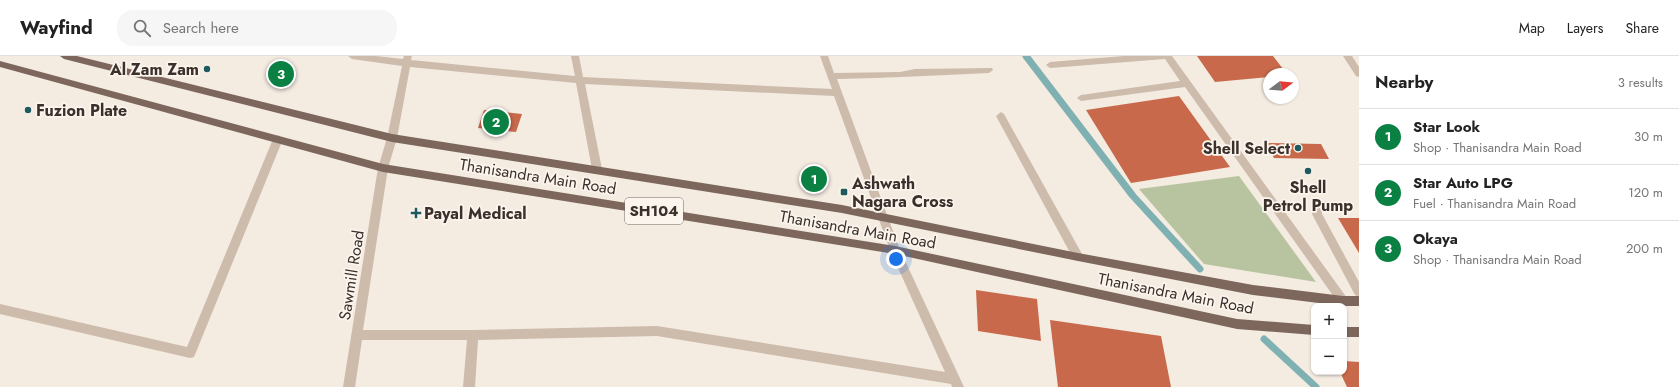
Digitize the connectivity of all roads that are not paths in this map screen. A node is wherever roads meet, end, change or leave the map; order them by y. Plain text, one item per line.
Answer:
1 (64, 56) edge
2 (352, 56) edge
3 (575, 56) edge
4 (824, 56) edge
5 (1164, 56) edge
6 (1167, 56) edge
7 (1346, 56) edge
8 (82, 58) edge
9 (407, 60) edge
10 (0, 64) edge
11 (1050, 65) dead end
12 (989, 70) dead end
13 (1359, 74) edge
14 (832, 76) junction
15 (580, 80) junction
16 (1186, 84) junction
17 (838, 93) junction
18 (1081, 98) dead end
19 (1001, 116) dead end
20 (392, 138) junction
21 (278, 139) junction
22 (383, 168) junction
23 (596, 169) junction
24 (1325, 205) dead end
25 (885, 218) junction
26 (895, 250) junction
27 (1078, 258) junction
28 (1359, 292) edge
29 (1344, 301) junction
30 (1359, 301) edge
31 (0, 309) edge
32 (1311, 330) edge
33 (1347, 332) edge
34 (1359, 332) edge
35 (357, 335) junction
36 (473, 335) junction
37 (956, 383) edge
38 (349, 387) edge
39 (469, 387) edge

1 - 8 main road, Thanisandra Main Road / SH104
2 - 9 street
3 - 15 street
4 - 14 street
5 - 11 street
6 - 16 street
7 - 13 street
8 - 20 main road, Thanisandra Main Road / SH104
9 - 15 street
9 - 20 street, Sawmill Road
10 - 21 main road, Thanisandra Main Road / SH104
12 - 14 street
14 - 17 street
15 - 17 street
15 - 23 street
16 - 18 street
16 - 29 street
17 - 25 street
19 - 27 street
20 - 22 street, Sawmill Road
20 - 23 main road, Thanisandra Main Road / SH104
21 - 22 main road, Thanisandra Main Road / SH104
21 - 31 street
22 - 26 main road, Thanisandra Main Road / SH104
22 - 35 street, Sawmill Road
23 - 25 main road, Thanisandra Main Road / SH104
24 - 28 street
25 - 26 street
25 - 27 main road, Thanisandra Main Road / SH104
26 - 32 main road, Thanisandra Main Road / SH104
26 - 37 street
27 - 29 main road, Thanisandra Main Road / SH104
29 - 30 main road, Thanisandra Main Road / SH104
33 - 34 main road
35 - 36 street
35 - 38 street, Sawmill Road
36 - 37 street
36 - 39 street

